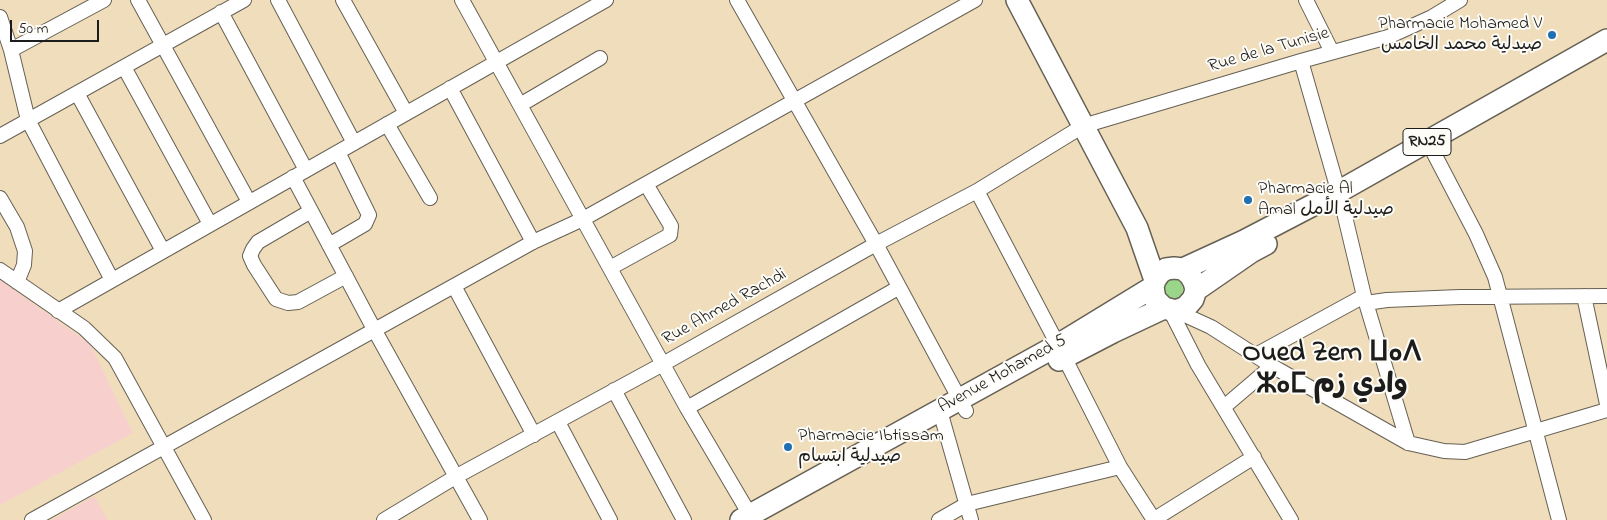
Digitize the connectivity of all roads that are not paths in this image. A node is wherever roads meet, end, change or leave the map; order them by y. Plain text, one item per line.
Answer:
1 (104, 0) edge
2 (138, 0) edge
3 (278, 0) edge
4 (343, 0) edge
5 (462, 0) edge
6 (606, 0) edge
7 (737, 0) edge
8 (975, 0) edge
9 (1017, 0) edge
10 (1306, 0) edge
11 (239, 1) edge
12 (1455, 1) edge
13 (221, 12) junction
14 (0, 16) edge
15 (1607, 40) edge
16 (163, 45) junction
17 (10, 50) junction
18 (1332, 52) junction
19 (1607, 54) edge
20 (600, 58) dead end
21 (1301, 61) junction
22 (497, 62) junction
23 (124, 66) junction
24 (450, 88) junction
25 (77, 93) junction
26 (795, 100) junction
27 (520, 105) junction
28 (406, 113) junction
29 (28, 120) junction
30 (387, 124) junction
31 (1084, 126) junction
32 (0, 136) edge
33 (354, 143) junction
34 (1431, 147) junction
35 (338, 152) junction
36 (306, 170) junction
37 (293, 177) junction
38 (646, 184) junction
39 (977, 191) junction
40 (0, 198) edge
41 (430, 198) dead end
42 (1340, 198) junction
43 (250, 202) junction
44 (311, 211) junction
45 (582, 219) junction
46 (210, 224) junction
47 (1137, 228) junction
48 (533, 242) junction
49 (876, 244) junction
50 (329, 245) junction
51 (1248, 246) junction
52 (163, 251) junction
53 (610, 268) junction
54 (1179, 269) junction
55 (0, 270) edge
56 (346, 276) junction
57 (112, 280) junction
58 (17, 282) junction
59 (1154, 283) junction
60 (454, 286) junction
61 (898, 288) junction
62 (1584, 296) junction
63 (1607, 296) edge
64 (1500, 297) junction
65 (1365, 300) junction
66 (1180, 304) junction
67 (58, 311) junction
68 (1109, 324) junction
69 (1211, 327) junction
70 (375, 331) junction
71 (1061, 351) junction
72 (1256, 355) junction
73 (664, 364) junction
74 (1272, 366) junction
75 (614, 390) junction
76 (1607, 404) edge
77 (963, 405) junction
78 (1224, 407) junction
79 (687, 408) junction
80 (1607, 410) edge
81 (942, 418) junction
82 (558, 422) junction
83 (1535, 431) junction
84 (534, 435) junction
85 (1408, 443) junction
86 (164, 447) junction
87 (1254, 457) junction
88 (1120, 467) junction
89 (456, 476) junction
90 (967, 504) junction
91 (753, 519) edge
92 (32, 520) edge
93 (204, 520) edge
94 (384, 520) edge
95 (480, 520) edge
96 (610, 520) edge
97 (684, 520) edge
98 (939, 520) edge
99 (971, 520) edge
100 (1153, 520) edge
101 (1291, 520) edge
102 (1559, 520) edge

1 - 17 street
2 - 16 street
3 - 33 street
4 - 28 street
5 - 22 street
6 - 22 street
7 - 26 street
8 - 26 street
9 - 31 main road
10 - 18 street
11 - 13 street
12 - 18 street, Rue de la Tunisie
13 - 16 street
13 - 36 street
14 - 17 street
15 - 34 main road, RN25
16 - 23 street
16 - 43 street
17 - 29 street
18 - 21 street, Rue de la Tunisie
19 - 34 main road, RN25
20 - 27 street
21 - 31 street, Rue de la Tunisie
21 - 42 street
22 - 24 street
22 - 27 street
23 - 25 street
23 - 46 street
24 - 28 street
24 - 48 street
25 - 29 street
25 - 52 street
26 - 38 street
26 - 49 street
27 - 45 street
28 - 30 street
29 - 32 street
29 - 57 street
30 - 33 street
30 - 41 street
31 - 39 street, Rue Ahmed Rachdi
31 - 47 main road
33 - 35 street
34 - 42 main road, RN25
34 - 64 street
35 - 36 street
35 - 50 street
36 - 37 street
37 - 43 street
37 - 44 street
38 - 45 street
38 - 53 street
39 - 49 street, Rue Ahmed Rachdi
39 - 71 street
40 - 58 street
42 - 51 main road, RN25
42 - 65 street
43 - 46 street
44 - 50 street
44 - 56 street
45 - 48 street
45 - 53 street
46 - 52 street
47 - 54 main road
47 - 59 main road
48 - 60 street
49 - 61 street
49 - 73 street, Rue Ahmed Rachdi
50 - 56 street
51 - 54 main road, RN25
51 - 66 main road, RN25
52 - 57 street
53 - 73 street
54 - 59 main road, RN25
54 - 66 main road
55 - 58 street
56 - 70 street
57 - 67 street
58 - 67 street
59 - 66 main road
59 - 68 main road
60 - 70 street
60 - 84 street
61 - 77 street
61 - 79 street
62 - 63 street
62 - 64 street
62 - 76 street
64 - 65 street
64 - 83 street
65 - 72 street
65 - 85 street
66 - 68 main road
66 - 69 street
66 - 69 street
66 - 78 street
67 - 86 street
68 - 71 main road, Avenue Mohamed 5
69 - 72 street
70 - 86 street
70 - 89 street
71 - 77 main road, Avenue Mohamed 5
71 - 88 street
72 - 74 street
73 - 75 street, Rue Ahmed Rachdi
73 - 79 street
74 - 78 street
74 - 85 street
75 - 82 street, Rue Ahmed Rachdi
75 - 97 street
77 - 81 main road, Avenue Mohamed 5
78 - 87 street
79 - 91 street
80 - 83 street
81 - 90 street
81 - 91 main road, Avenue Mohamed 5
82 - 84 street, Rue Ahmed Rachdi
82 - 96 street
83 - 85 street
83 - 102 street
84 - 89 street, Rue Ahmed Rachdi
86 - 92 street
86 - 93 street
87 - 100 street
87 - 101 street
88 - 90 street
88 - 100 street
89 - 94 street, Rue Ahmed Rachdi
89 - 95 street
90 - 98 street
90 - 99 street

